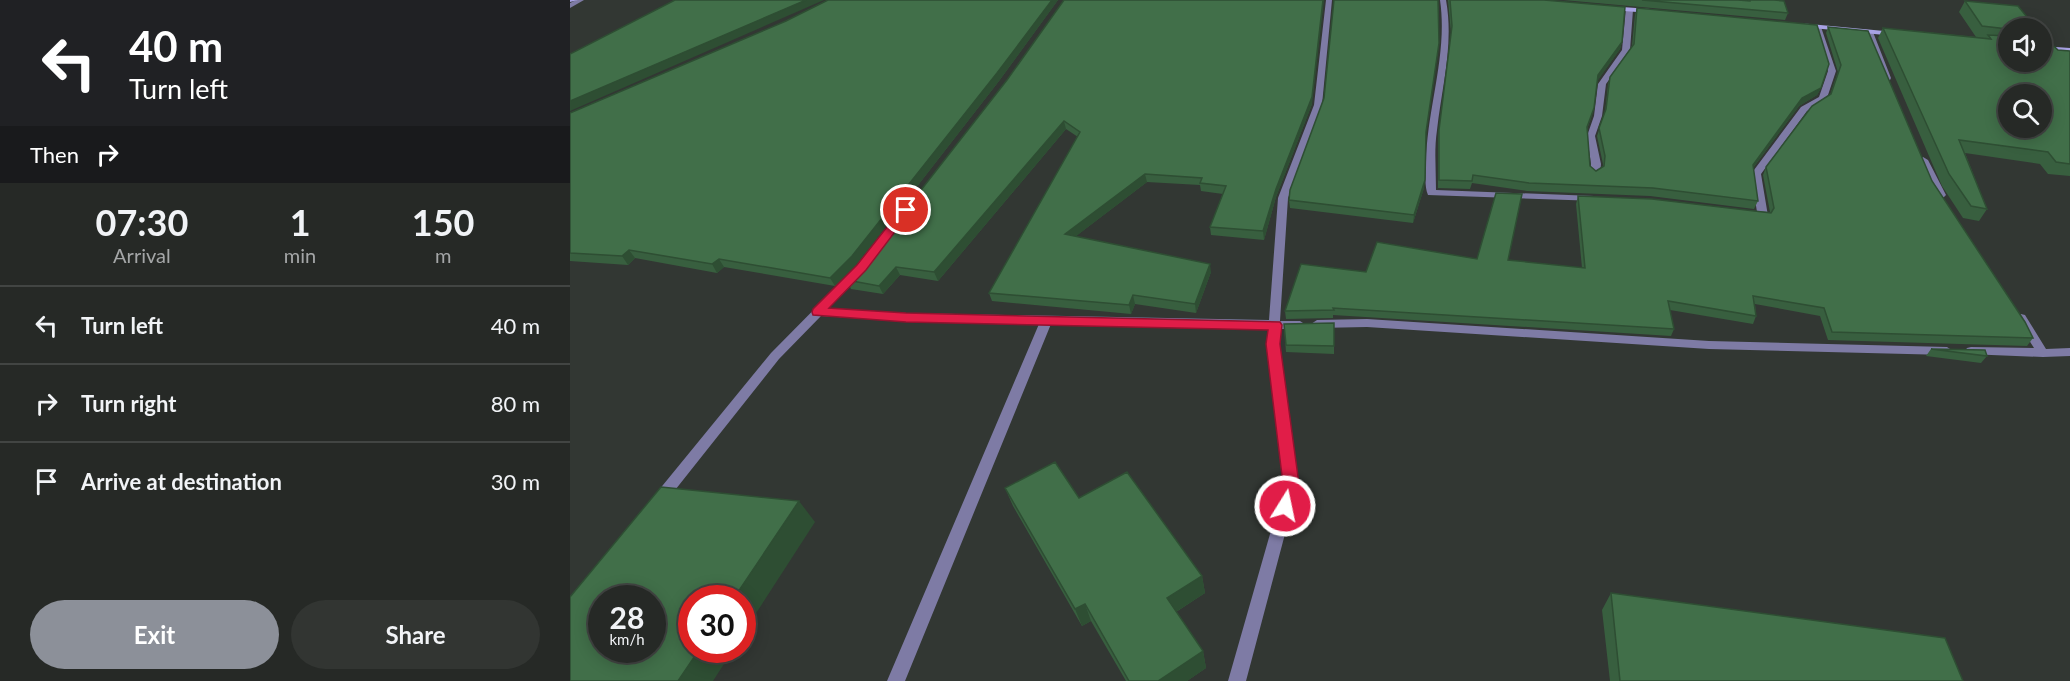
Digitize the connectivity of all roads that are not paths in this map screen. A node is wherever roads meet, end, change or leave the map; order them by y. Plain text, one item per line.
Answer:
1 (570, 0) edge
2 (575, 0) edge
3 (581, 0) edge
4 (1329, 0) edge
5 (1443, 0) edge
6 (570, 6) edge
7 (1607, 8) edge
8 (1629, 10) junction
9 (1661, 12) edge
10 (1794, 25) edge
11 (1817, 27) junction
12 (1869, 32) junction
13 (1904, 35) edge
14 (2052, 49) edge
15 (2070, 50) edge
16 (1893, 92) edge
17 (1916, 145) edge
18 (1595, 174) edge
19 (1604, 200) edge
20 (1948, 206) edge
21 (1743, 213) edge
22 (868, 259) edge
23 (2017, 311) edge
24 (818, 312) junction
25 (1046, 321) junction
26 (1275, 325) junction
27 (2070, 352) edge
28 (2043, 353) junction
29 (653, 508) edge
30 (896, 681) edge
31 (1237, 681) edge

1 - 2 street
3 - 6 street
4 - 26 street
5 - 19 street
7 - 8 street
8 - 9 street
8 - 18 street
10 - 11 street
11 - 12 street
11 - 21 street
12 - 13 street
12 - 16 street
14 - 15 street
17 - 20 street
22 - 24 street
23 - 28 street
24 - 25 street
24 - 29 street
25 - 26 street
25 - 30 street
26 - 28 street
26 - 31 street
27 - 28 street

